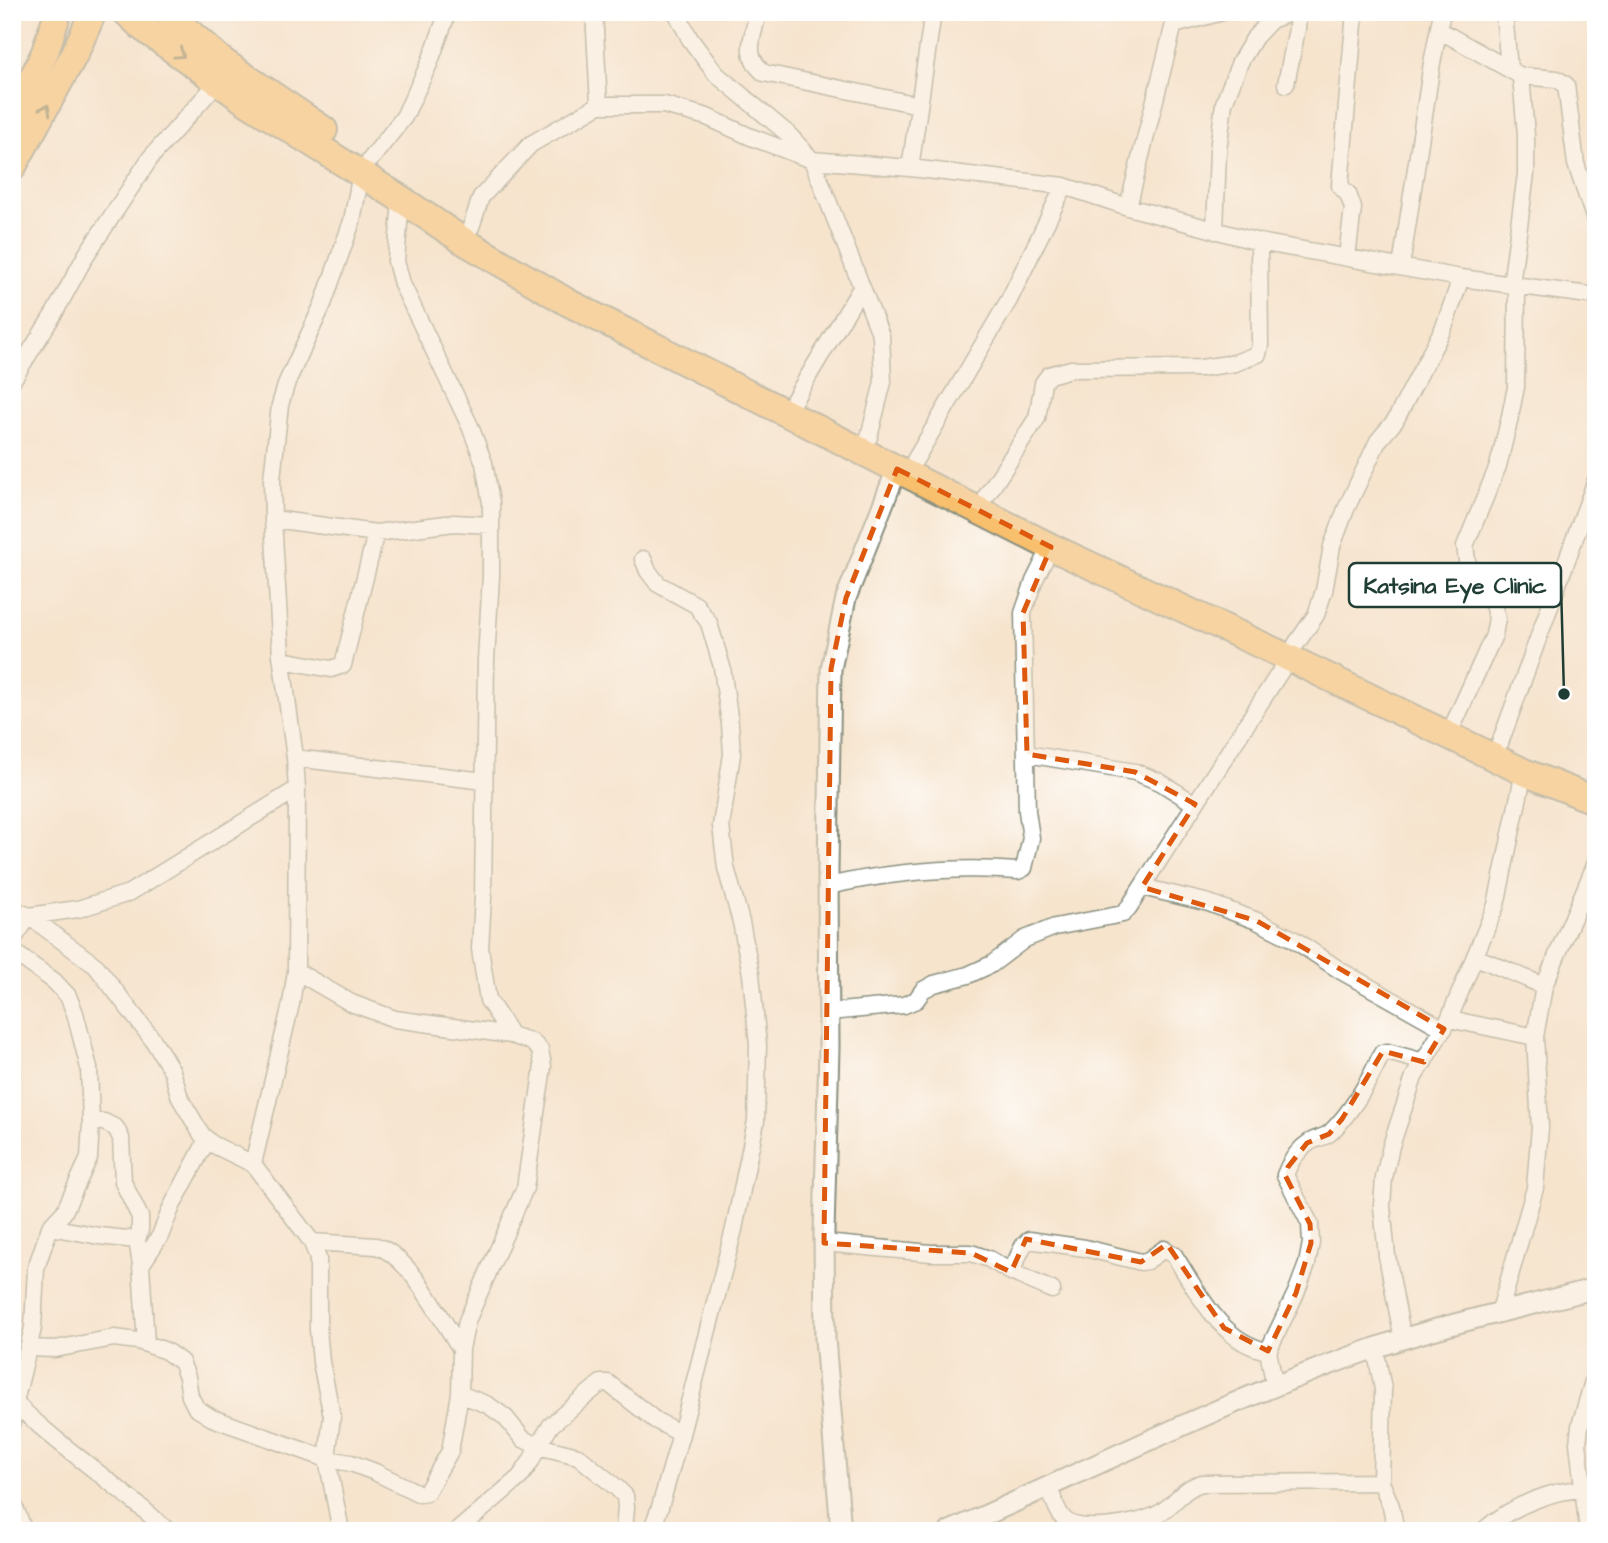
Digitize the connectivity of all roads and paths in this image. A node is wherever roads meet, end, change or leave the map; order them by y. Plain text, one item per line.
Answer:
1 (58, 12) edge
2 (93, 12) edge
3 (127, 12) edge
4 (448, 12) edge
5 (594, 12) edge
6 (676, 12) edge
7 (758, 12) edge
8 (933, 12) edge
9 (1222, 12) edge
10 (1292, 12) edge
11 (1298, 12) edge
12 (1355, 12) edge
13 (1443, 12) edge
14 (1504, 12) edge
15 (178, 16) edge
16 (1176, 18) edge
17 (1439, 30) junction
18 (1515, 73) junction
19 (219, 81) junction
20 (1286, 84) dead end
21 (919, 105) junction
22 (599, 106) junction
23 (12, 122) edge
24 (812, 160) junction
25 (365, 167) junction
26 (12, 168) edge
27 (910, 168) junction
28 (1064, 186) junction
29 (401, 199) junction
30 (1128, 207) junction
31 (1596, 223) edge
32 (471, 227) junction
33 (1215, 231) junction
34 (1259, 242) junction
35 (1347, 257) junction
36 (1401, 267) junction
37 (1461, 278) junction
38 (1514, 285) junction
39 (861, 288) junction
40 (573, 296) junction
41 (1596, 296) edge
42 (12, 381) edge
43 (794, 400) junction
44 (869, 437) junction
45 (906, 465) junction
46 (1596, 480) edge
47 (987, 495) junction
48 (274, 519) junction
49 (491, 525) junction
50 (376, 533) junction
51 (1051, 547) junction
52 (643, 559) dead end
53 (1293, 651) junction
54 (282, 660) junction
55 (1336, 673) junction
56 (1455, 722) junction
57 (1500, 743) junction
58 (1027, 754) junction
59 (295, 758) junction
60 (1524, 772) junction
61 (484, 781) junction
62 (1596, 783) edge
63 (297, 789) junction
64 (1596, 801) edge
65 (1195, 804) junction
66 (1596, 863) edge
67 (828, 886) junction
68 (1142, 887) junction
69 (12, 909) edge
70 (29, 916) junction
71 (12, 941) edge
72 (12, 951) edge
73 (1476, 957) junction
74 (296, 971) junction
75 (1544, 986) junction
76 (829, 1012) junction
77 (1446, 1024) junction
78 (511, 1035) junction
79 (1535, 1037) junction
80 (1424, 1062) junction
81 (91, 1122) junction
82 (207, 1140) junction
83 (253, 1164) junction
84 (50, 1227) junction
85 (136, 1240) junction
86 (312, 1241) junction
87 (824, 1242) junction
88 (141, 1265) junction
89 (1011, 1272) junction
90 (1596, 1288) edge
91 (1052, 1290) dead end
92 (1499, 1314) junction
93 (1403, 1340) junction
94 (146, 1344) junction
95 (28, 1348) junction
96 (1375, 1348) junction
97 (461, 1349) junction
98 (1268, 1351) junction
99 (1596, 1371) edge
100 (1275, 1387) junction
101 (460, 1394) junction
102 (13, 1401) edge
103 (12, 1422) edge
104 (681, 1434) junction
105 (538, 1446) junction
106 (327, 1459) junction
107 (1381, 1482) junction
108 (1049, 1488) junction
109 (1589, 1488) edge
110 (12, 1500) edge
111 (24, 1531) edge
112 (168, 1531) edge
113 (341, 1531) edge
114 (457, 1531) edge
115 (624, 1531) edge
116 (651, 1531) edge
117 (841, 1531) edge
118 (950, 1531) edge
119 (1396, 1531) edge
120 (1483, 1531) edge
121 (1588, 1531) edge

1 - 23 main road
26 -> 2 main road
3 -> 19 main road
4 - 25 street
5 - 22 street
6 - 24 street
7 - 21 street
8 - 21 street
9 - 16 street
10 - 33 street
11 - 20 street
12 - 35 street
13 - 17 street
14 - 18 street
15 - 25 main road
16 - 30 street
17 - 18 street
17 - 36 street
18 - 31 street
18 - 38 street
19 - 25 main road
19 - 42 street
21 - 27 street
22 - 24 street
22 - 32 street
24 - 27 street
24 - 39 street
25 - 29 main road
25 - 32 main road
25 - 48 street
27 - 28 street
28 - 30 street
28 - 45 street
29 - 40 main road
29 - 49 street
30 - 33 street
32 - 40 main road
33 - 34 street
34 - 35 street
34 - 47 street
35 - 36 street
36 - 37 street
37 - 38 street
37 - 53 street
38 - 41 street
38 - 56 street
39 - 43 street
39 - 44 street
40 - 43 main road
40 - 45 main road
43 - 44 main road
44 - 45 main road
45 - 47 main road
45 - 51 main road
45 - 67 street
46 - 57 street
47 - 53 main road
48 - 50 street
48 - 54 street
49 - 50 street
49 - 61 street
50 - 54 street
51 - 53 main road
51 - 58 street
52 - 104 street
53 - 55 main road
53 - 65 street
54 - 59 street
55 - 56 main road
55 - 60 main road
56 - 57 main road
57 - 62 main road
58 - 65 street
58 - 67 street
59 - 61 street
59 - 63 street
60 - 64 main road
60 - 73 street
61 - 78 street
63 - 70 street
63 - 74 street
65 - 68 street
66 - 75 street
67 - 76 street
68 - 76 street
68 - 77 street
69 - 70 street
70 - 71 street
70 - 82 street
72 - 81 street
73 - 75 street
73 - 77 street
74 - 78 street
74 - 83 street
75 - 79 street
76 - 87 street
77 - 79 street
77 - 80 street
78 - 97 street
79 - 92 street
80 - 93 street
80 - 98 street
81 - 84 street
81 - 85 street
82 - 83 street
82 - 88 street
83 - 86 street
84 - 85 street
84 - 95 street
85 - 88 street
86 - 97 street
86 - 106 street
87 - 89 street
87 - 117 street
88 - 94 street
89 - 91 street
89 - 98 street
90 - 92 street
92 - 93 street
93 - 96 street
94 - 95 street
94 - 106 street
95 - 102 street
96 - 100 street
96 - 107 street
97 - 101 street
98 - 100 street
99 - 109 street
100 - 108 street
101 - 105 street
101 - 106 street
102 - 103 street
102 - 112 street
104 - 105 street
104 - 116 street
105 - 114 street
105 - 115 street
106 - 113 street
107 - 108 street
107 - 119 street
108 - 118 street
109 - 120 street
109 - 121 street
110 - 111 street

